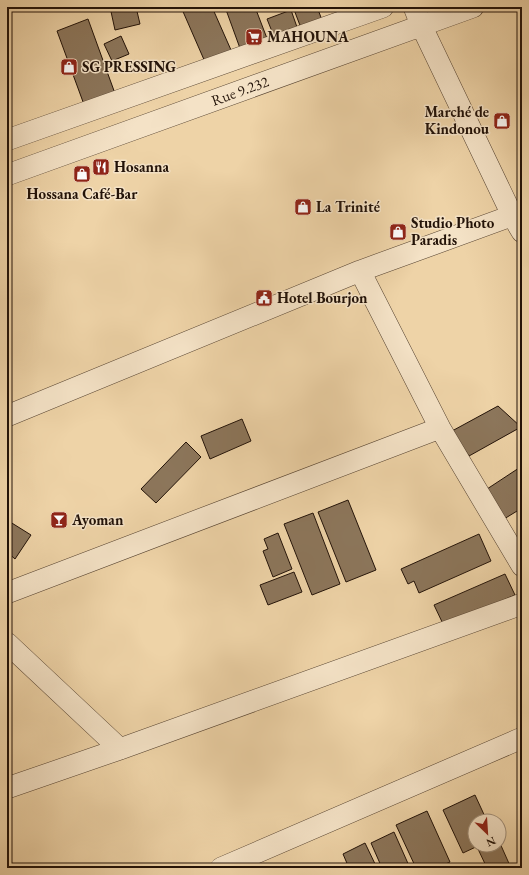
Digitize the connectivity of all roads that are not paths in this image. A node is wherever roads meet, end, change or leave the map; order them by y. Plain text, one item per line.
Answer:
1 (383, 7) edge
2 (473, 7) edge
3 (417, 16) edge
4 (7, 140) edge
5 (7, 175) edge
6 (519, 220) edge
7 (360, 271) junction
8 (7, 416) edge
9 (440, 428) junction
10 (522, 566) edge
11 (7, 593) edge
12 (522, 604) edge
13 (7, 643) edge
14 (522, 738) edge
15 (120, 749) junction
16 (7, 788) edge
17 (221, 868) edge

1 - 4 street, Rue 9.232
2 - 3 street, Rue 9.232
3 - 5 street, Rue 9.232
3 - 6 street
6 - 7 street
7 - 8 street
7 - 9 street
9 - 10 street
9 - 11 street
12 - 15 street
13 - 15 street
14 - 17 street
15 - 16 street

